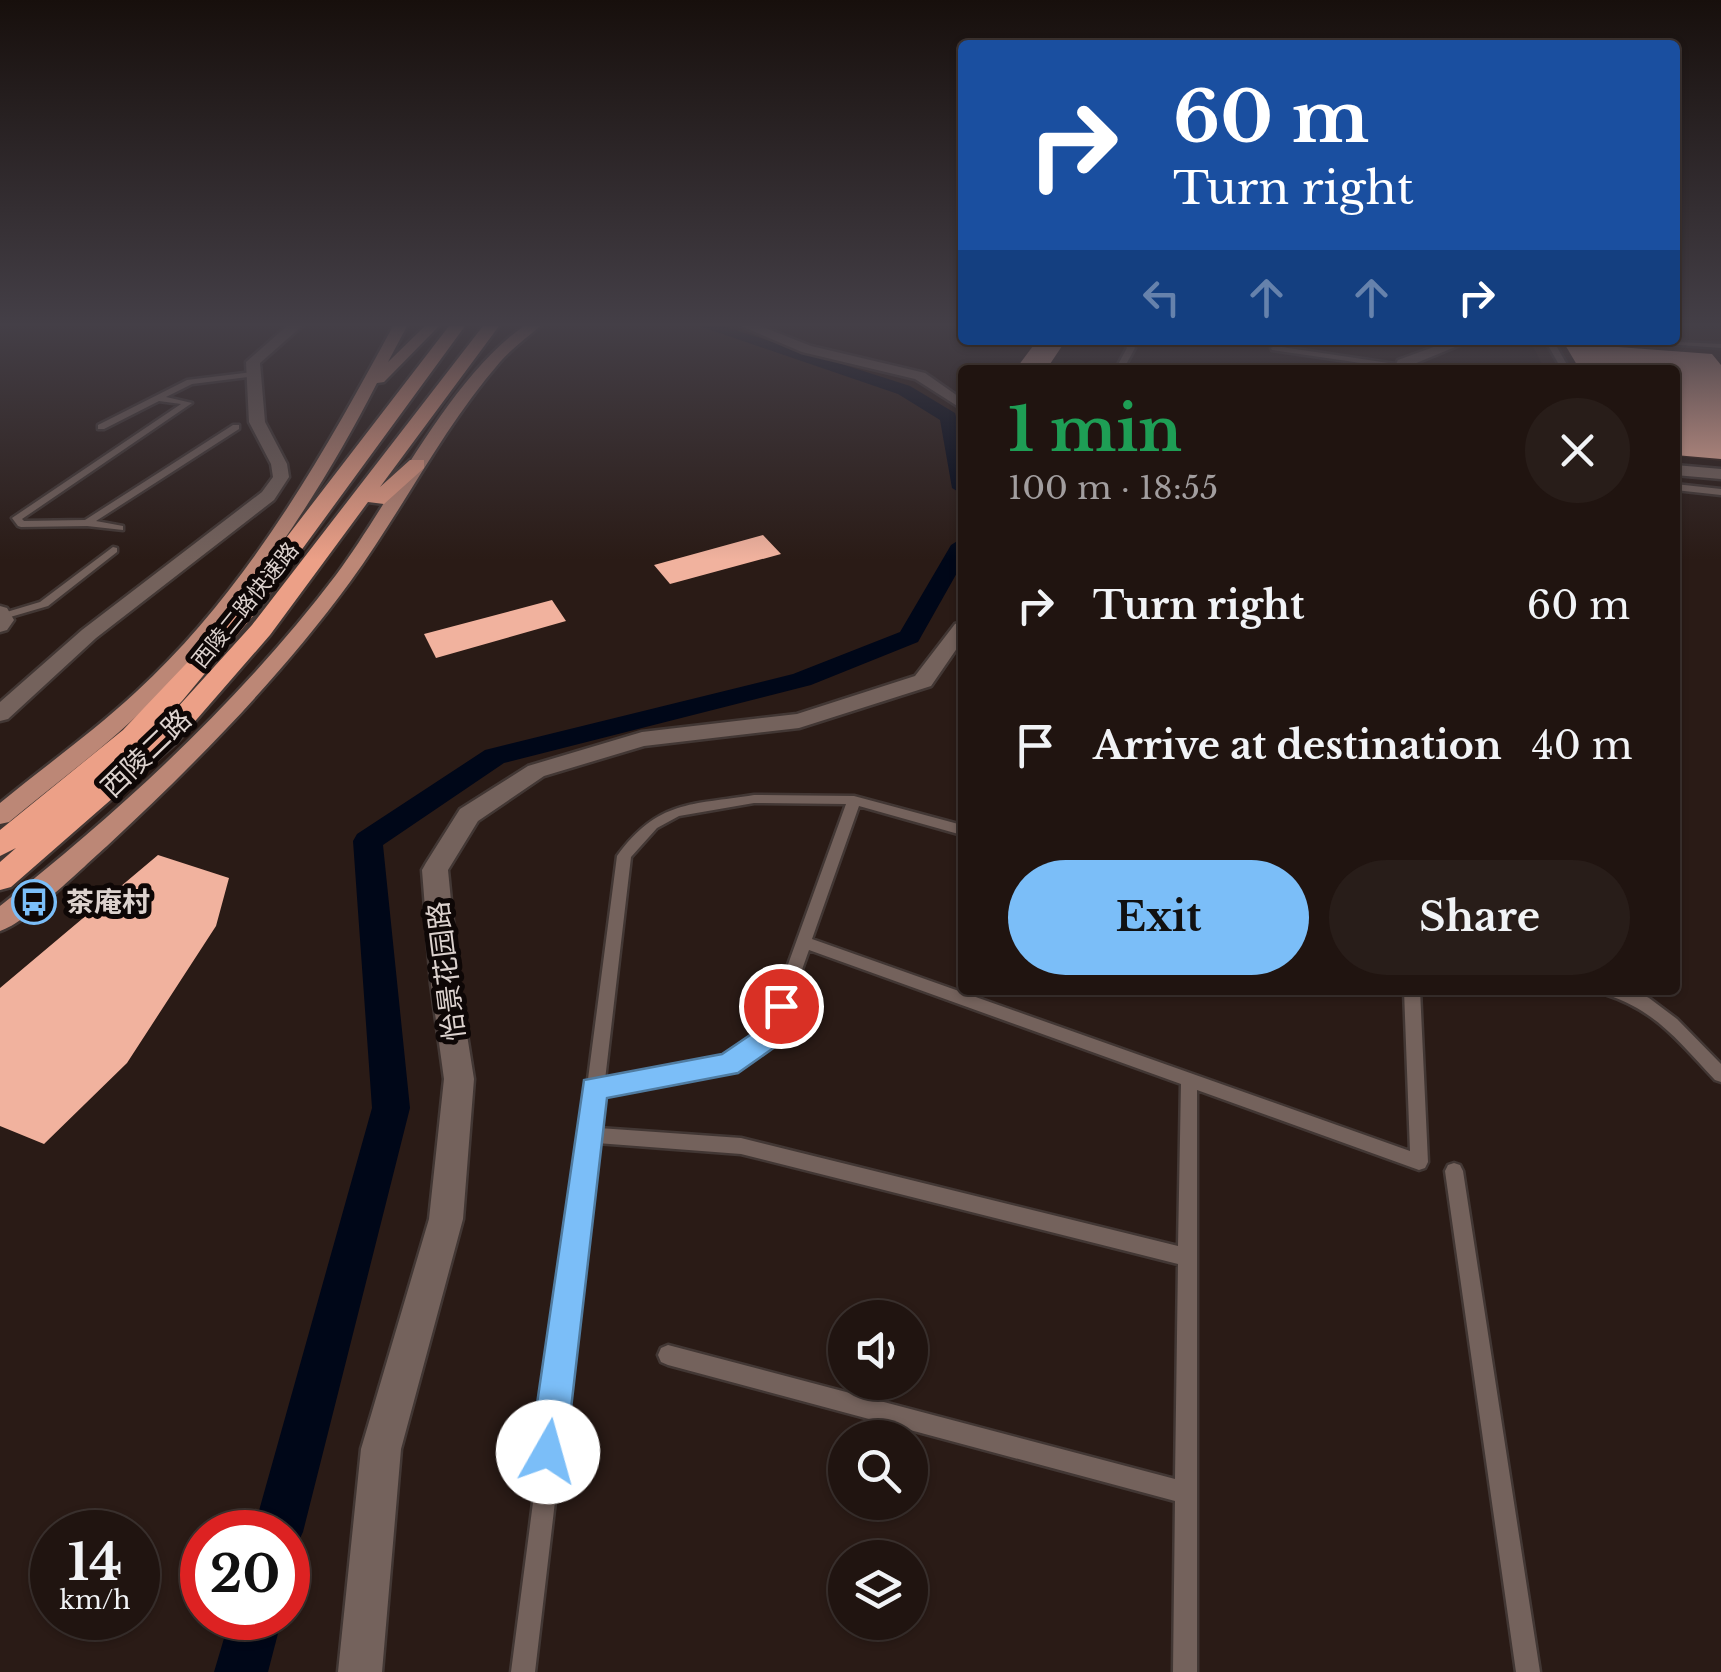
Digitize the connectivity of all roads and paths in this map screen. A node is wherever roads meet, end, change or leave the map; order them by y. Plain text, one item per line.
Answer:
1 (145, 404) edge
2 (186, 404) edge
3 (256, 404) edge
4 (361, 404) edge
5 (396, 404) edge
6 (432, 404) edge
7 (461, 404) edge
8 (101, 427) dead end
9 (236, 427) dead end
10 (332, 455) junction
11 (417, 464) junction
12 (1680, 470) edge
13 (1721, 474) edge
14 (1680, 488) edge
15 (1721, 492) edge
16 (87, 522) junction
17 (120, 528) dead end
18 (322, 549) junction
19 (113, 550) dead end
20 (292, 552) junction
21 (1, 618) edge
22 (958, 633) edge
23 (0, 714) edge
24 (81, 784) junction
25 (854, 800) junction
26 (0, 816) edge
27 (958, 829) edge
28 (0, 832) edge
29 (0, 845) edge
30 (0, 879) edge
31 (0, 920) edge
32 (804, 942) junction
33 (1412, 995) edge
34 (1632, 995) edge
35 (1721, 1075) edge
36 (1188, 1080) junction
37 (594, 1089) junction
38 (588, 1135) junction
39 (1454, 1170) dead end
40 (1187, 1257) junction
41 (668, 1355) dead end
42 (1186, 1493) junction
43 (360, 1672) edge
44 (524, 1672) edge
45 (1185, 1672) edge
46 (1528, 1672) edge

1 - 8 lane
2 - 16 lane
3 - 23 street
4 - 10 main road, 西陵二路
5 - 20 highway, 西陵二路快速路
6 - 18 highway, 西陵二路快速路
7 - 11 main road, 西陵二路
9 - 16 lane
10 - 20 highway
10 - 26 main road, 西陵二路
11 - 18 highway
11 - 31 main road, 西陵二路
12 - 13 street
14 - 15 lane
16 - 17 lane
18 - 30 highway, 西陵二路快速路
19 - 21 lane
20 - 24 highway, 西陵二路快速路
22 - 43 street, 怡景花园路
24 - 28 highway
24 - 29 highway, 西陵二路快速路
25 - 27 lane
25 - 32 lane
25 - 37 lane
32 - 36 lane
32 - 37 lane
33 - 36 lane
34 - 35 lane
36 - 40 lane
37 - 38 lane
38 - 40 lane
38 - 44 lane
39 - 46 lane
40 - 42 lane
41 - 42 lane
42 - 45 lane

